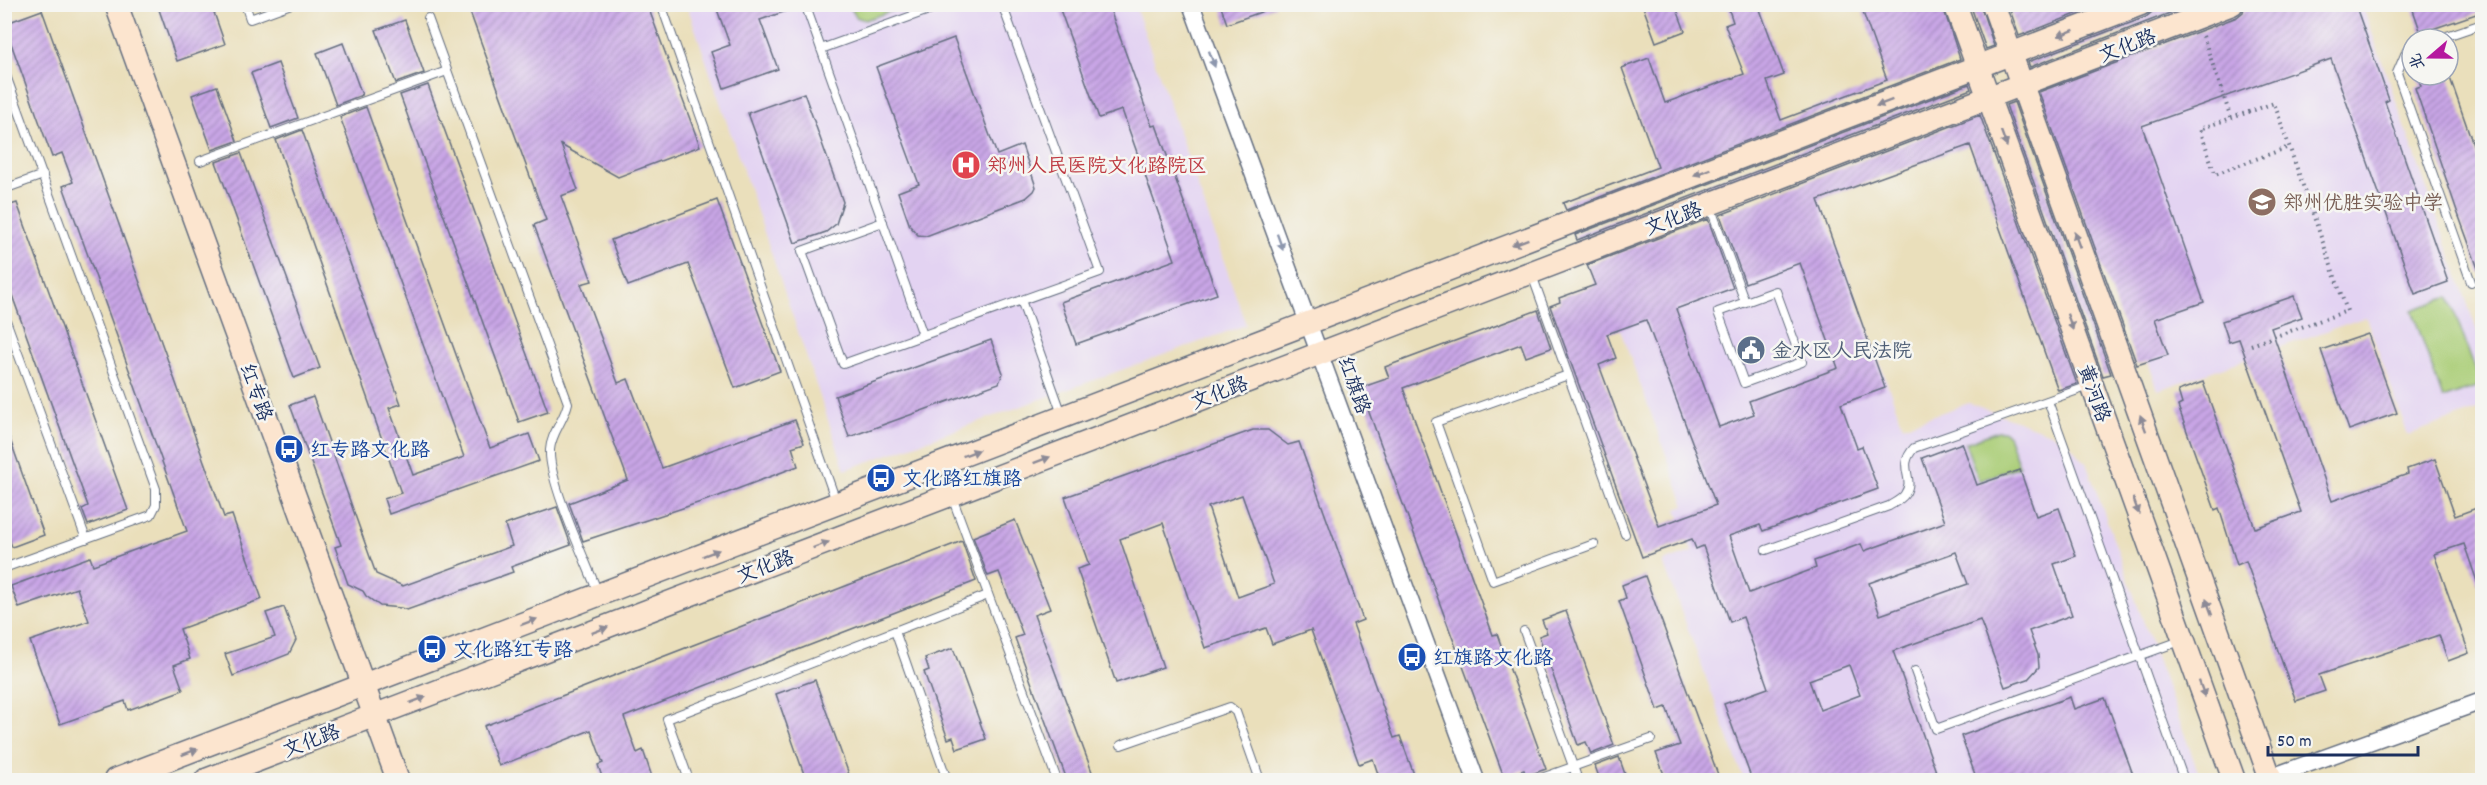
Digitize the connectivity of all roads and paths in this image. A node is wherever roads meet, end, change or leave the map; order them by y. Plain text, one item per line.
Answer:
1 (116, 4) edge
2 (245, 4) edge
3 (291, 4) edge
4 (661, 4) edge
5 (805, 4) edge
6 (945, 4) edge
7 (1002, 4) edge
8 (1191, 4) edge
9 (1955, 4) edge
10 (1993, 4) edge
11 (2141, 4) edge
12 (2232, 4) edge
13 (428, 18) dead end
14 (2196, 18) junction
15 (2482, 24) edge
16 (2460, 32) edge
17 (820, 49) junction
18 (2010, 54) junction
19 (2400, 66) edge
20 (1978, 67) junction
21 (4, 70) edge
22 (447, 71) junction
23 (2400, 81) edge
24 (2022, 85) junction
25 (2402, 87) edge
26 (1989, 97) junction
27 (2231, 118) junction
28 (2289, 147) junction
29 (200, 161) dead end
30 (43, 175) junction
31 (4, 189) edge
32 (1710, 204) junction
33 (883, 222) junction
34 (1531, 273) junction
35 (2471, 282) dead end
36 (1021, 300) junction
37 (1746, 302) junction
38 (4, 315) edge
39 (1310, 323) junction
40 (923, 335) junction
41 (2251, 345) dead end
42 (1321, 353) junction
43 (1568, 375) junction
44 (2092, 385) junction
45 (2048, 401) junction
46 (1063, 417) junction
47 (951, 495) junction
48 (837, 504) junction
49 (1625, 534) dead end
50 (86, 539) junction
51 (1593, 544) dead end
52 (1766, 550) dead end
53 (4, 568) edge
54 (599, 595) junction
55 (988, 595) junction
56 (895, 631) junction
57 (1524, 631) dead end
58 (2184, 640) junction
59 (2139, 656) junction
60 (1915, 671) dead end
61 (364, 685) junction
62 (2482, 701) edge
63 (375, 716) junction
64 (1651, 739) dead end
65 (1121, 745) dead end
66 (1573, 767) junction
67 (115, 780) edge
68 (206, 780) edge
69 (398, 780) edge
70 (689, 780) edge
71 (943, 780) edge
72 (1057, 780) edge
73 (1260, 780) edge
74 (1476, 780) edge
75 (1536, 780) edge
76 (1578, 780) edge
77 (2184, 780) edge
78 (2234, 780) edge
79 (2268, 780) edge

1 - 61 main road, 红专路
2 - 3 lane
4 - 48 lane
5 - 17 lane
6 - 17 lane
7 - 36 lane
8 -> 39 street, 红旗路
9 - 20 main road, 黄河路
10 - 18 main road, 黄河路
11 -> 18 main road, 文化路
12 - 14 main road, 文化路
13 - 22 lane
14 - 24 main road, 文化路
14 - 27 path
15 - 16 lane
17 - 33 lane
18 - 20 main road, 文化路
18 - 24 main road, 黄河路
19 - 23 lane
20 - 26 main road, 黄河路
20 -> 39 main road, 文化路
21 - 30 lane
22 - 29 lane
22 - 54 lane
24 - 26 main road, 文化路
79 -> 24 main road, 黄河路
25 - 35 lane
26 - 32 main road, 文化路
26 -> 44 main road, 黄河路
27 - 28 path
27 - 28 path
28 - 41 path
30 - 31 lane
30 - 50 lane
32 - 34 main road, 文化路
32 - 37 lane
33 - 40 lane
33 - 40 lane
34 - 42 main road, 文化路
34 - 43 lane
36 - 40 lane
36 - 46 lane
37 - 37 lane
38 - 50 lane
39 - 42 street, 红旗路
39 - 46 main road, 文化路
47 -> 42 main road, 文化路
42 - 74 street, 红旗路
43 - 49 lane
43 - 51 lane
44 - 45 lane
44 -> 58 main road, 黄河路
45 - 52 lane
45 - 59 lane
48 -> 46 main road, 文化路
47 - 55 lane
63 -> 47 main road, 文化路
54 -> 48 main road, 文化路
50 - 53 lane
61 -> 54 main road, 文化路
55 - 56 lane
55 - 72 lane
56 - 70 lane
56 - 71 lane
57 - 66 lane
58 - 59 lane
58 -> 78 main road, 黄河路
59 - 60 lane
59 - 77 lane
61 - 63 main road, 红专路
67 -> 61 main road, 文化路
62 - 79 street
63 - 68 main road, 文化路
63 - 69 main road, 红专路
64 - 66 lane
65 - 73 lane
66 - 75 lane
66 - 76 lane

